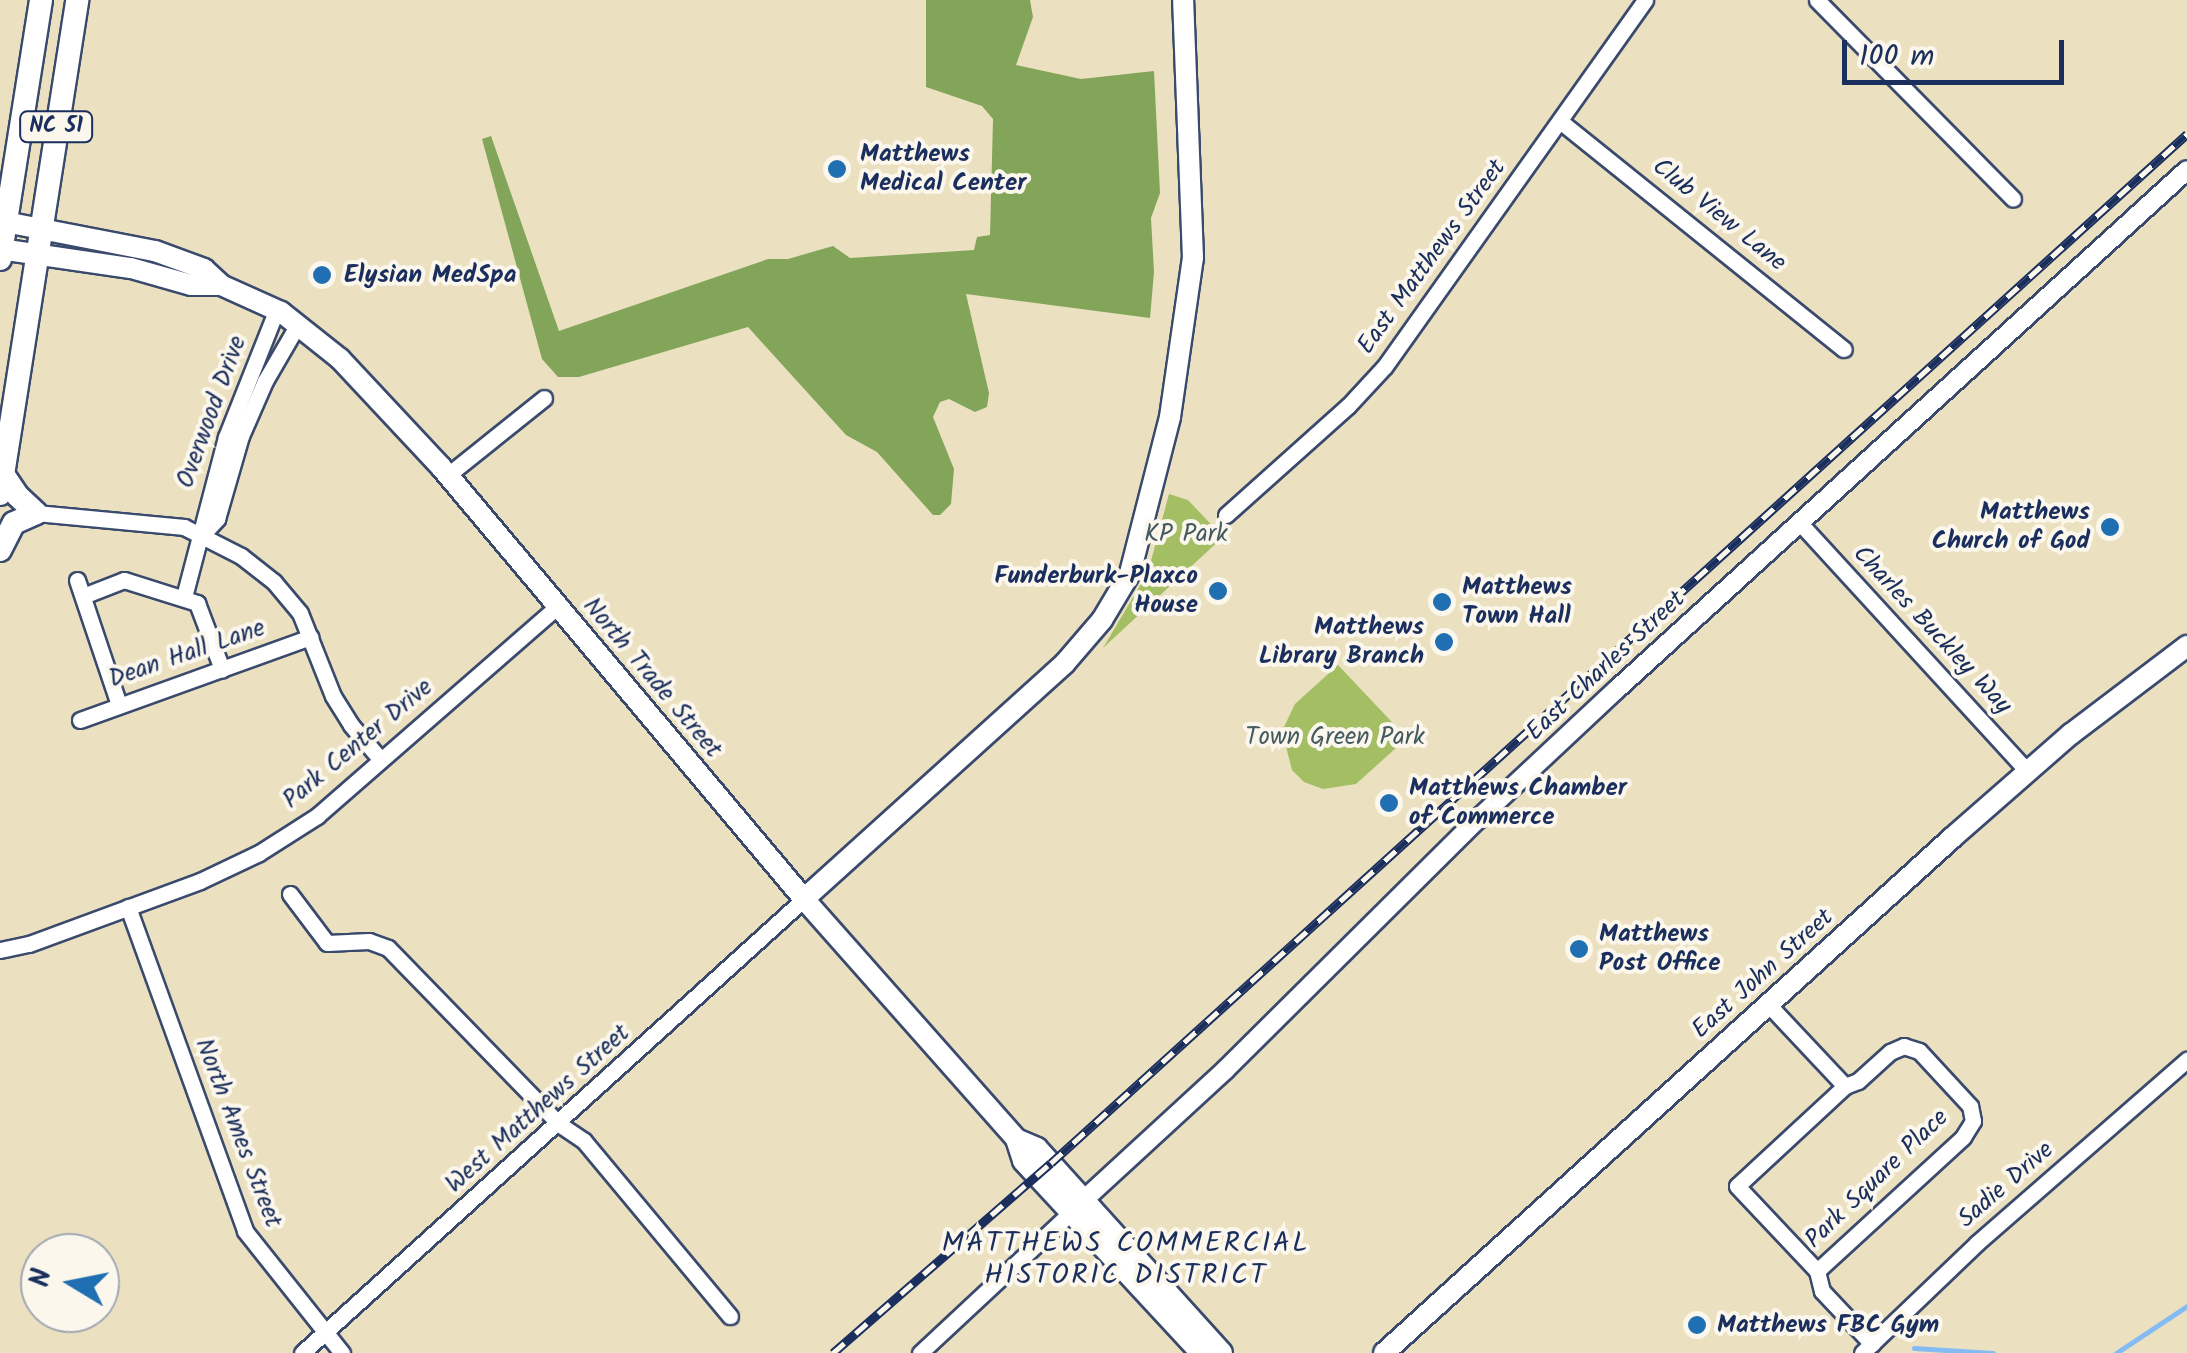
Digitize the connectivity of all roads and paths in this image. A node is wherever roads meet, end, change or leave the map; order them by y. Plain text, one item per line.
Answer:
1 (41, 0) edge
2 (76, 0) edge
3 (1183, 0) edge
4 (1644, 0) edge
5 (1817, 0) edge
6 (1560, 121) junction
7 (2187, 170) edge
8 (2013, 199) dead end
9 (3, 221) edge
10 (41, 228) junction
11 (0, 252) edge
12 (38, 254) junction
13 (221, 286) junction
14 (277, 309) junction
15 (298, 324) junction
16 (1844, 349) dead end
17 (544, 398) dead end
18 (448, 475) junction
19 (2, 484) edge
20 (36, 512) junction
21 (1226, 515) dead end
22 (1799, 522) junction
23 (203, 534) junction
24 (0, 550) edge
25 (184, 597) junction
26 (559, 604) junction
27 (311, 637) junction
28 (2187, 646) edge
29 (222, 669) junction
30 (119, 705) junction
31 (80, 720) dead end
32 (381, 760) junction
33 (2028, 772) junction
34 (290, 894) dead end
35 (804, 899) junction
36 (128, 908) junction
37 (0, 950) edge
38 (1767, 1003) junction
39 (2187, 1060) edge
40 (1846, 1086) junction
41 (559, 1124) junction
42 (1077, 1206) junction
43 (1817, 1271) junction
44 (730, 1316) dead end
45 (326, 1334) junction
46 (1867, 1348) edge
47 (302, 1353) edge
48 (342, 1353) edge
49 (920, 1353) edge
50 (1201, 1353) edge
51 (1222, 1353) edge
52 (1384, 1353) edge

1 - 9 main road, NC 51
2 - 10 main road, NC 51
3 - 35 main road
4 - 6 street, East Matthews Street
5 - 8 street
6 - 16 street, Club View Lane
6 - 21 street, East Matthews Street
7 - 22 street, East Charles Street
9 - 10 main road, North Trade Street
9 - 11 main road, NC 51
10 - 12 main road, NC 51
10 - 13 main road, North Trade Street
11 - 12 main road, North Trade Street
12 - 13 main road, North Trade Street
12 - 19 main road, NC 51
13 - 14 main road, North Trade Street
14 - 15 main road, North Trade Street
14 - 23 street, Overwood Drive
15 - 18 main road, North Trade Street
15 - 23 street, Overwood Drive
17 - 18 street
18 - 26 main road, North Trade Street
19 - 20 main road
20 - 23 street
20 - 24 main road
22 - 33 street, Charles Buckley Way
22 - 42 street, East Charles Street
23 - 25 street, Overwood Drive
23 - 27 street
25 - 29 street
25 - 30 street
26 - 32 street, Park Center Drive
26 - 35 main road, North Trade Street
27 - 29 street, Dean Hall Lane
27 - 32 street
28 - 33 main road, East John Street
29 - 30 street, Dean Hall Lane
30 - 31 street, Dean Hall Lane
32 - 36 street, Park Center Drive
33 - 38 main road, East John Street
34 - 41 street
35 - 41 street, West Matthews Street
35 - 42 main road, North Trade Street
36 - 37 street, Park Center Drive
36 - 45 street, North Ames Street
38 - 40 street
38 - 52 main road, East John Street
39 - 46 street, Sadie Drive
40 - 43 street, Park Square Place
40 - 43 street, Park Square Place
41 - 44 street
41 - 45 street, West Matthews Street
42 - 49 street
42 - 50 main road, North Trade Street
42 - 51 main road, North Trade Street
43 - 46 street, Park Square Place
45 - 47 street, West Matthews Street
45 - 48 street, North Ames Street

